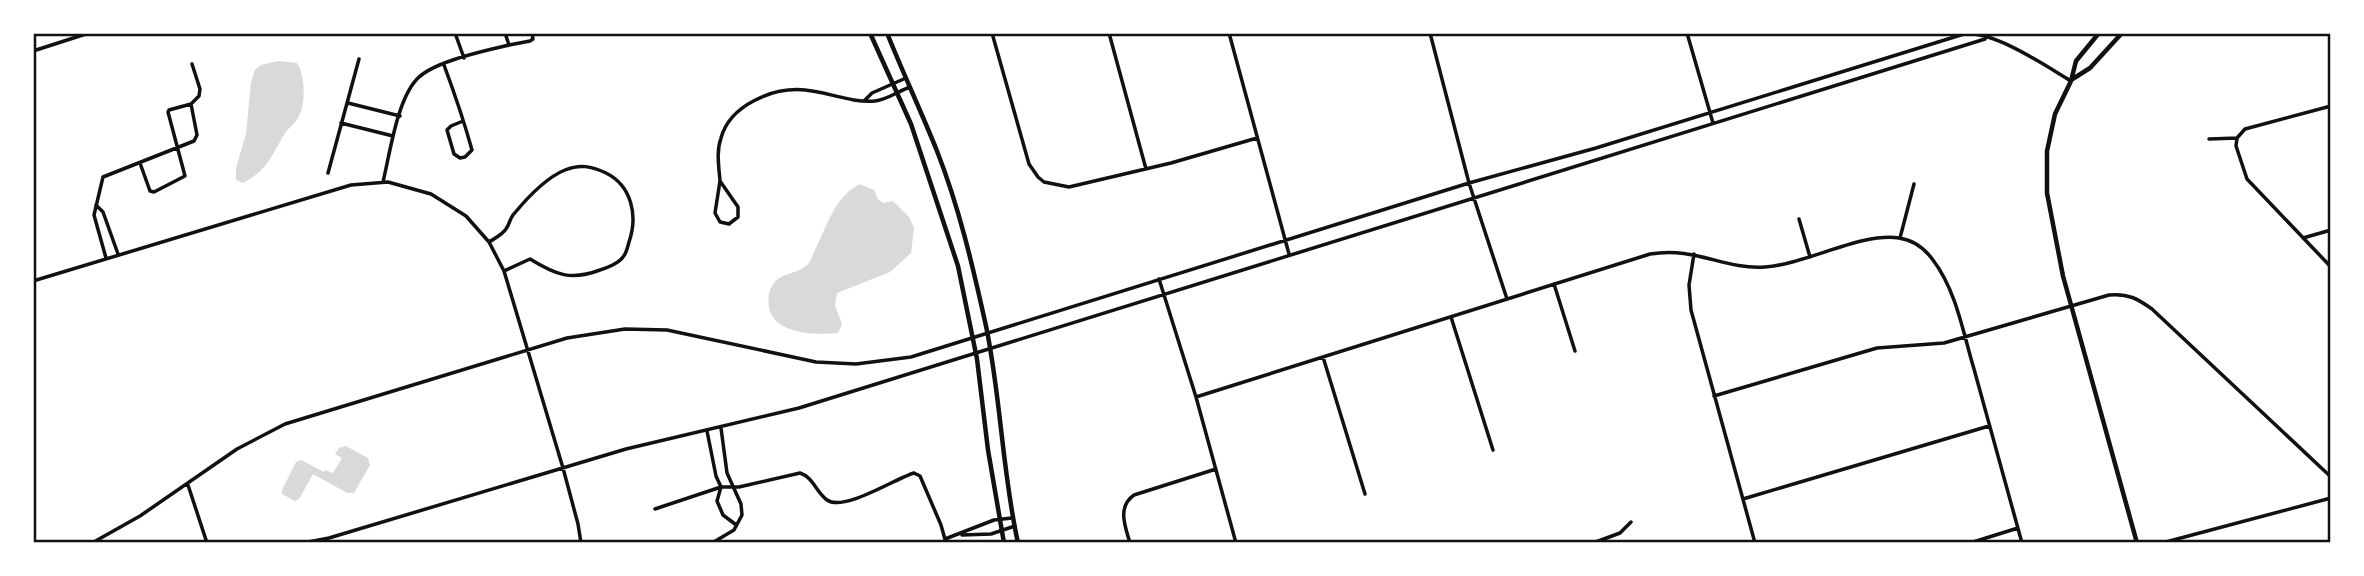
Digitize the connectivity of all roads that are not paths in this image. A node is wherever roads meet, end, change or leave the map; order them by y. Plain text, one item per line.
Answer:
1 (89, 33) edge
2 (455, 33) edge
3 (505, 33) edge
4 (532, 33) edge
5 (870, 33) edge
6 (887, 33) edge
7 (992, 33) edge
8 (1109, 33) edge
9 (1229, 33) edge
10 (1430, 33) edge
11 (1687, 33) edge
12 (2099, 33) edge
13 (2122, 33) edge
14 (1987, 36) edge
15 (509, 45) junction
16 (33, 51) edge
17 (464, 58) junction
18 (359, 59) dead end
19 (192, 64) dead end
20 (444, 65) junction
21 (906, 78) junction
22 (2071, 80) junction
23 (892, 84) junction
24 (910, 87) junction
25 (897, 93) junction
26 (865, 100) junction
27 (348, 102) junction
28 (191, 104) junction
29 (2331, 106) edge
30 (1710, 113) junction
31 (400, 116) junction
32 (463, 121) junction
33 (341, 123) junction
34 (1713, 123) junction
35 (394, 137) junction
36 (1257, 138) junction
37 (2237, 138) junction
38 (2209, 139) dead end
39 (178, 148) junction
40 (140, 163) junction
41 (1146, 169) junction
42 (328, 173) dead end
43 (720, 181) junction
44 (383, 182) junction
45 (1469, 183) junction
46 (1913, 184) dead end
47 (1473, 197) junction
48 (96, 205) junction
49 (1799, 219) dead end
50 (2331, 230) edge
51 (1900, 238) junction
52 (2303, 238) junction
53 (1284, 240) junction
54 (489, 242) junction
55 (118, 254) junction
56 (1289, 254) junction
57 (1694, 254) junction
58 (1810, 257) junction
59 (106, 258) junction
60 (2331, 267) edge
61 (504, 271) junction
62 (1159, 279) junction
63 (33, 281) edge
64 (1554, 284) junction
65 (1164, 294) junction
66 (1507, 299) junction
67 (2072, 305) junction
68 (1451, 317) junction
69 (988, 335) junction
70 (1966, 337) junction
71 (974, 339) junction
72 (990, 348) junction
73 (526, 349) junction
74 (1575, 351) dead end
75 (976, 352) junction
76 (1323, 357) junction
77 (1714, 396) junction
78 (1196, 397) junction
79 (1990, 425) junction
80 (721, 428) junction
81 (707, 431) junction
82 (1493, 450) dead end
83 (563, 468) junction
84 (1216, 469) junction
85 (2331, 477) edge
86 (188, 484) junction
87 (721, 487) junction
88 (732, 487) junction
89 (1365, 494) dead end
90 (2331, 498) edge
91 (1743, 499) junction
92 (655, 509) dead end
93 (1013, 517) junction
94 (999, 520) junction
95 (1631, 522) dead end
96 (736, 524) junction
97 (1015, 526) junction
98 (2018, 528) junction
99 (1001, 531) junction
100 (959, 535) junction
101 (946, 541) edge
102 (92, 543) edge
103 (207, 543) edge
104 (303, 543) edge
105 (581, 543) edge
106 (712, 543) edge
107 (1004, 543) edge
108 (1018, 543) edge
109 (1130, 543) edge
110 (1236, 543) edge
111 (1593, 543) edge
112 (1755, 543) edge
113 (1970, 543) edge
114 (2022, 543) edge
115 (2137, 543) edge
116 (2162, 543) edge

1 - 16 street
2 - 17 street
3 - 15 street
4 - 15 street
5 - 23 street
6 - 21 street
7 - 41 street
8 - 41 street
9 - 36 street
10 - 45 street
11 - 30 street
12 - 22 street
13 - 22 street
14 - 22 street
14 - 30 street
14 - 34 street
15 - 17 street
17 - 20 street
18 - 27 street
19 - 28 street
20 - 31 street
20 - 32 street
21 - 23 street
21 - 24 street
22 - 67 street
23 - 25 street
23 - 26 street
24 - 25 street
24 - 69 street
25 - 26 street
25 - 71 street
26 - 43 street
27 - 31 street
27 - 33 street
28 - 39 street
28 - 39 street
29 - 37 street
30 - 34 street
30 - 45 street
31 - 35 street
32 - 32 street
33 - 35 street
33 - 42 street
34 - 47 street
35 - 44 street
36 - 41 street
36 - 53 street
37 - 38 street
37 - 52 street
39 - 40 street
39 - 40 street
40 - 48 street
43 - 43 street
44 - 54 street
44 - 55 street
45 - 47 street
45 - 53 street
46 - 51 street
47 - 56 street
47 - 66 street
48 - 55 street
48 - 59 street
49 - 58 street
50 - 52 street
51 - 58 street
51 - 70 street
52 - 60 street
53 - 56 street
53 - 62 street
54 - 61 street
54 - 61 street
55 - 59 street
56 - 65 street
57 - 58 street
57 - 64 street
57 - 77 street
59 - 63 street
61 - 73 street
62 - 65 street
62 - 69 street
64 - 66 street
64 - 74 street
65 - 72 street
65 - 78 street
66 - 68 street
67 - 70 street
67 - 85 street
67 - 115 street
68 - 76 street
68 - 82 street
69 - 71 street
69 - 72 street
70 - 77 street
70 - 79 street
71 - 73 street
71 - 75 street
72 - 75 street
72 - 93 street
73 - 83 street
73 - 86 street
75 - 80 street
75 - 94 street
76 - 78 street
76 - 89 street
77 - 91 street
78 - 84 street
79 - 91 street
79 - 98 street
80 - 81 street
80 - 88 street
81 - 83 street
81 - 87 street
83 - 104 street
83 - 105 street
84 - 109 street
84 - 110 street
86 - 102 street
86 - 103 street
87 - 88 street
87 - 92 street
87 - 96 street
88 - 96 street
88 - 101 street
90 - 116 street
91 - 112 street
93 - 94 street
93 - 97 street
94 - 99 street
94 - 100 street
95 - 111 street
96 - 106 street
97 - 99 street
97 - 108 street
98 - 113 street
98 - 114 street
99 - 100 street
99 - 107 street
100 - 101 street

